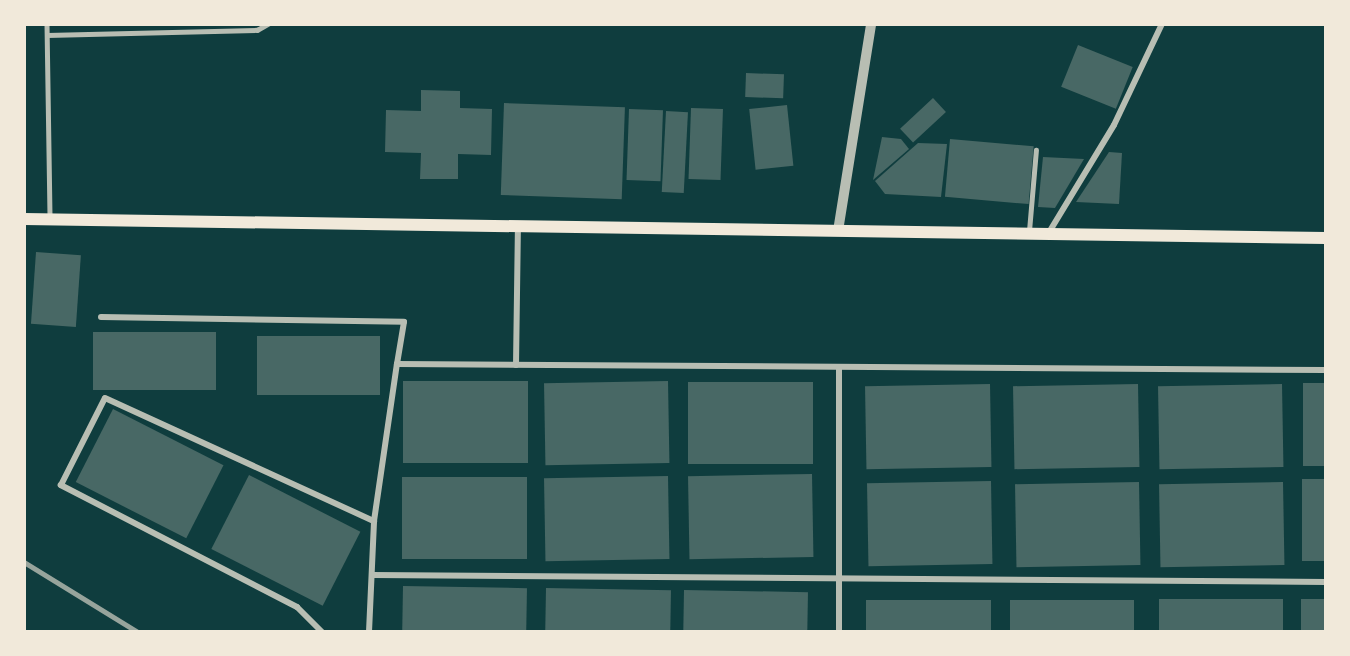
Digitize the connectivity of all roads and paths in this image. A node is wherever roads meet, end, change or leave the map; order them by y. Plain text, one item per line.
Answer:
1 (46, 24) edge
2 (268, 24) edge
3 (871, 24) edge
4 (1162, 24) edge
5 (47, 35) junction
6 (1035, 150) dead end
7 (24, 219) edge
8 (50, 220) junction
9 (518, 227) junction
10 (838, 231) junction
11 (1028, 234) junction
12 (1048, 234) junction
13 (1326, 238) edge
14 (101, 317) dead end
15 (397, 364) junction
16 (516, 365) junction
17 (839, 369) junction
18 (1326, 370) edge
19 (374, 521) junction
20 (372, 575) junction
21 (838, 580) junction
22 (1326, 582) edge
23 (322, 632) edge
24 (369, 632) edge
25 (839, 632) edge

1 - 5 lane
2 - 5 lane
3 - 10 street
4 - 12 street
5 - 8 lane
6 - 11 lane
7 - 8 main road
8 - 9 main road
9 - 10 main road
9 - 16 street
10 - 11 main road
11 - 12 main road
12 - 13 main road
14 - 15 street
15 - 16 street
15 - 19 street
16 - 17 street
17 - 18 street
17 - 21 street
19 - 20 street
19 - 23 street
20 - 21 street
20 - 24 street
21 - 22 street
21 - 25 street

